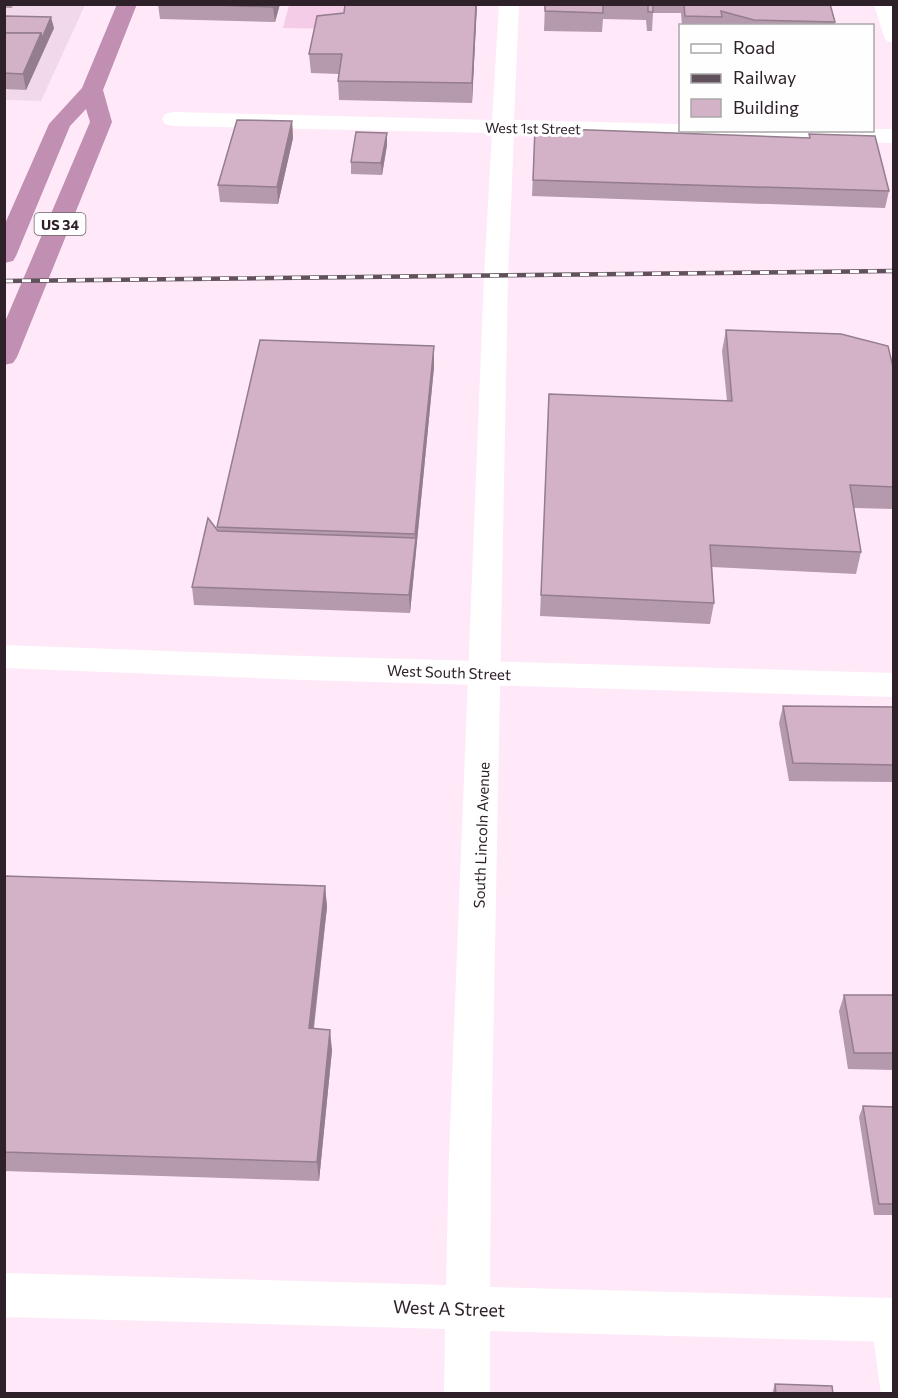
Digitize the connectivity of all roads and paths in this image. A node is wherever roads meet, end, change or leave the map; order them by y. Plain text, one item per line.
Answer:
1 (127, 4) edge
2 (509, 4) edge
3 (884, 4) edge
4 (894, 37) edge
5 (92, 90) junction
6 (173, 119) dead end
7 (503, 127) junction
8 (679, 131) edge
9 (720, 132) edge
10 (894, 136) edge
11 (4, 256) edge
12 (4, 357) edge
13 (4, 656) edge
14 (486, 673) junction
15 (894, 685) edge
16 (4, 1295) edge
17 (468, 1308) junction
18 (887, 1320) edge
19 (467, 1394) edge
20 (893, 1394) edge

1 - 5 highway, US 34
2 - 7 street, South Lincoln Avenue
3 - 4 street
5 - 11 highway, US 34
5 - 12 highway, US 34
6 - 7 street, West 1st Street
7 - 8 street, West 1st Street
7 - 14 street, South Lincoln Avenue
9 - 10 street, West 1st Street
13 - 14 street, West South Street
14 - 15 street, West South Street
14 - 17 street, South Lincoln Avenue
16 - 17 street, West A Street
17 - 18 street, West A Street
17 - 19 street, South Lincoln Avenue
18 - 20 lane

